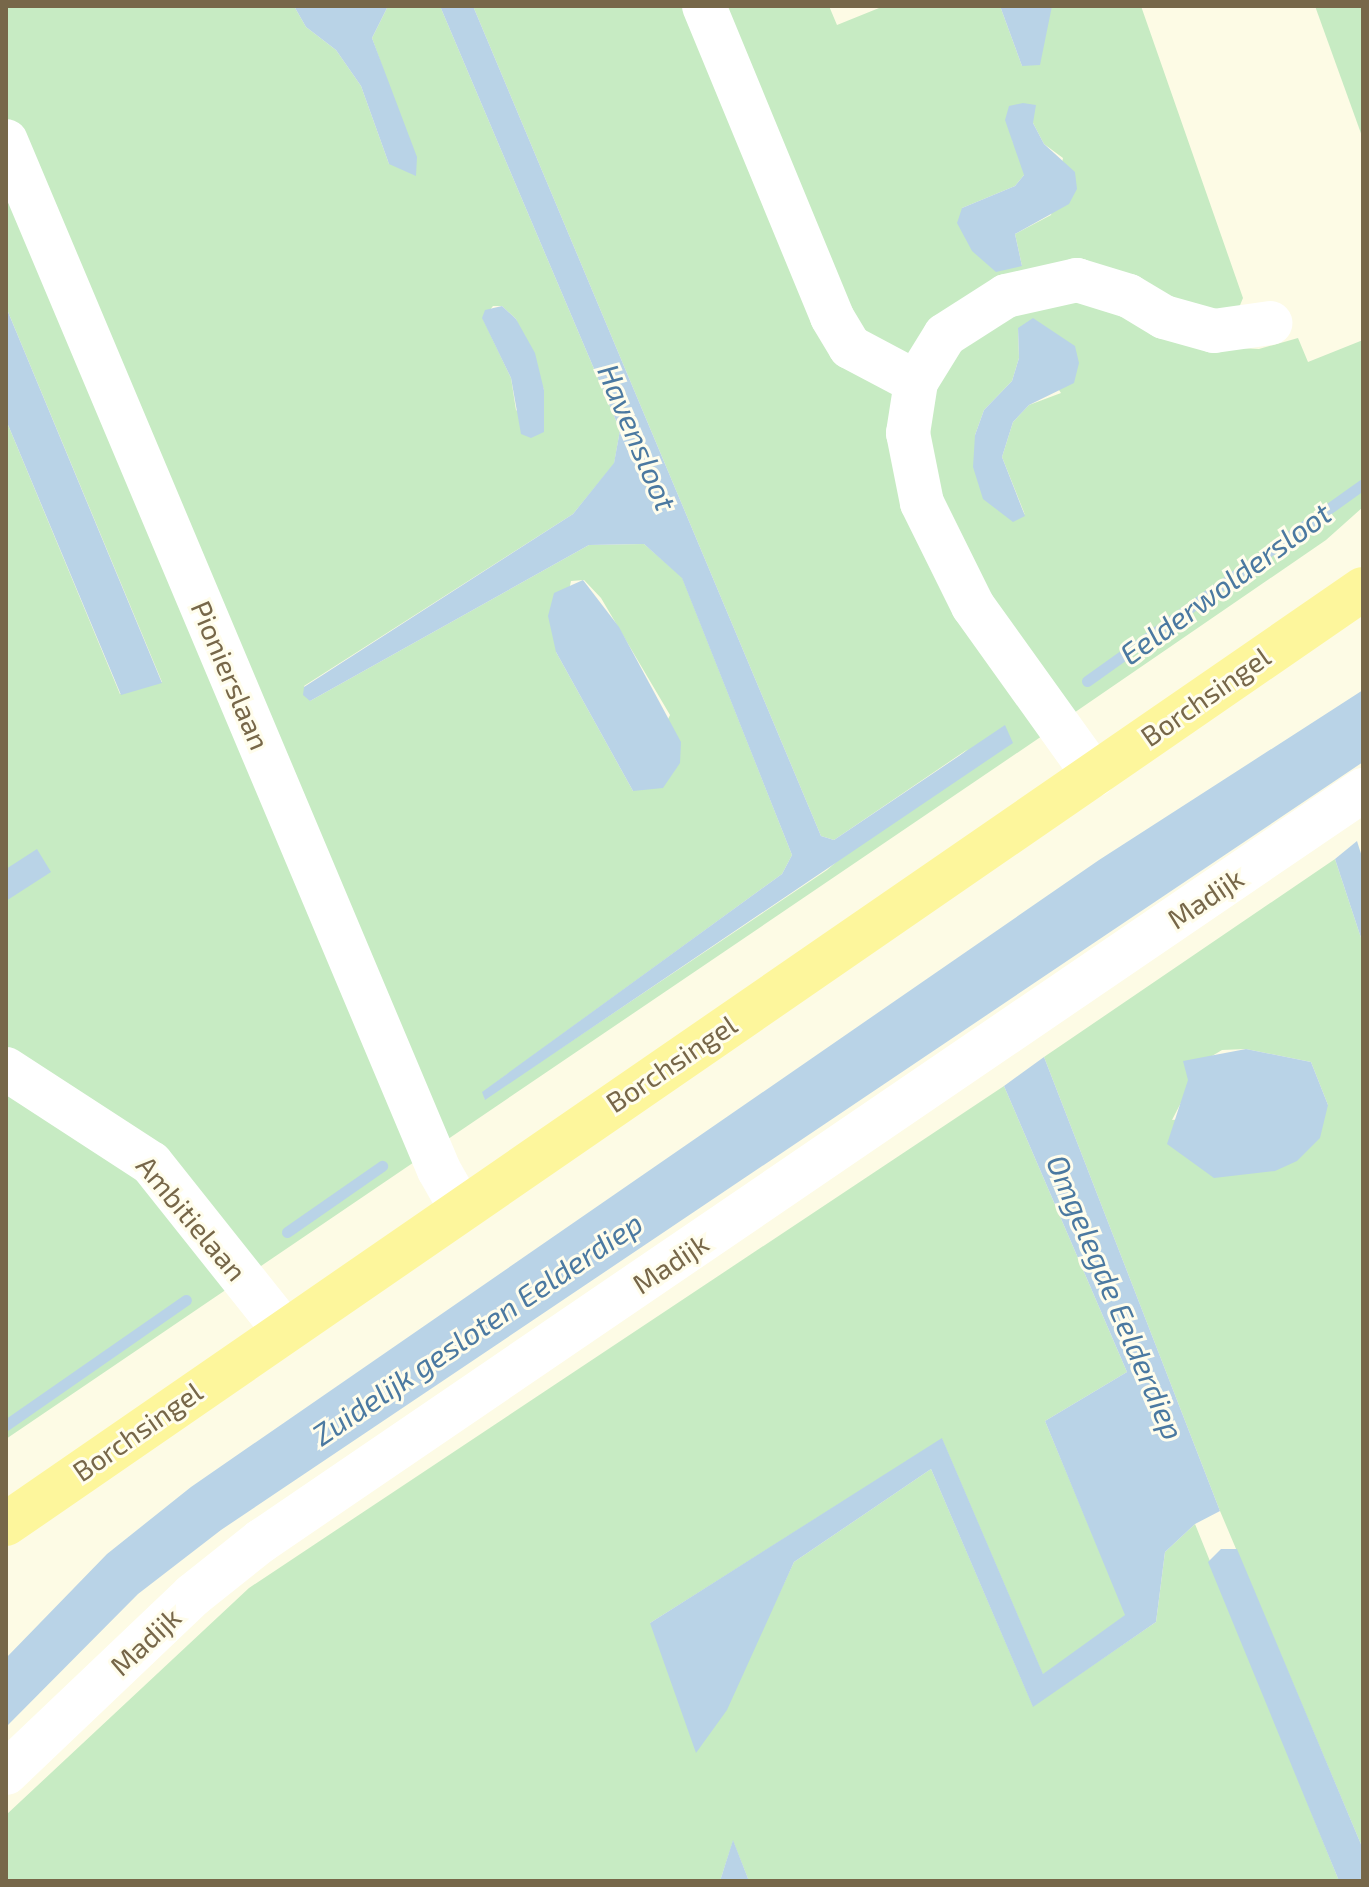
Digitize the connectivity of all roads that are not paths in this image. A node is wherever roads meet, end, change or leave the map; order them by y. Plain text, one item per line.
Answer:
1 (704, 6) edge
2 (6, 141) edge
3 (1270, 323) dead end
4 (916, 382) junction
5 (1354, 589) edge
6 (1094, 775) junction
7 (1363, 790) edge
8 (6, 1069) edge
9 (460, 1207) junction
10 (284, 1330) junction
11 (6, 1524) edge
12 (6, 1773) edge

1 - 4 street
2 - 9 street, Pionierslaan
3 - 4 street
4 - 6 street
5 - 6 main road, Borchsingel
6 - 9 main road, Borchsingel
7 - 12 street, Madijk
8 - 10 street, Ambitielaan
9 - 10 main road, Borchsingel
10 - 11 main road, Borchsingel

